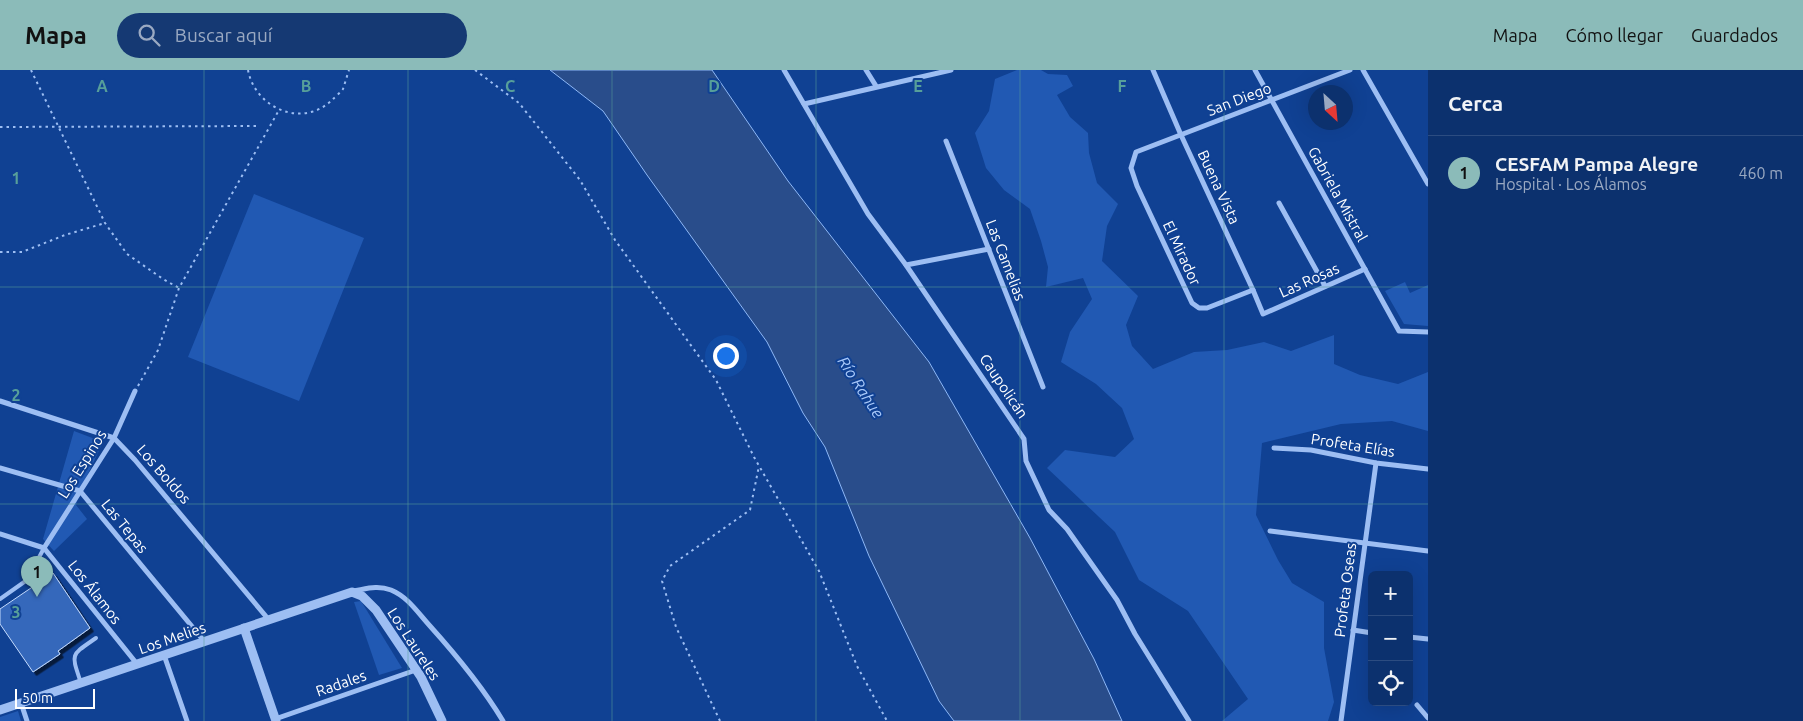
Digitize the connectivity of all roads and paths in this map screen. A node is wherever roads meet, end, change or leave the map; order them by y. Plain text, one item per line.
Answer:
1 (31, 70) edge
2 (248, 70) edge
3 (349, 70) edge
4 (475, 70) edge
5 (784, 70) edge
6 (866, 70) edge
7 (951, 70) edge
8 (1153, 70) edge
9 (1256, 70) edge
10 (1350, 70) edge
11 (1363, 70) edge
12 (876, 86) junction
13 (1272, 100) junction
14 (804, 104) junction
15 (279, 110) junction
16 (0, 126) edge
17 (58, 126) junction
18 (258, 126) dead end
19 (1181, 135) junction
20 (946, 141) dead end
21 (1136, 152) joint
22 (1428, 184) edge
23 (1279, 203) dead end
24 (105, 223) junction
25 (989, 249) junction
26 (0, 252) edge
27 (906, 265) junction
28 (1365, 269) junction
29 (1325, 286) junction
30 (179, 288) junction
31 (1254, 290) junction
32 (1263, 314) joint
33 (1428, 332) edge
34 (1043, 387) dead end
35 (135, 391) joint
36 (0, 401) edge
37 (114, 438) junction
38 (1274, 448) dead end
39 (1376, 463) junction
40 (759, 466) junction
41 (0, 468) edge
42 (1428, 469) edge
43 (80, 491) junction
44 (1270, 531) dead end
45 (0, 534) edge
46 (1364, 543) junction
47 (44, 548) junction
48 (1428, 551) edge
49 (352, 592) junction
50 (0, 599) edge
51 (269, 620) junction
52 (244, 628) junction
53 (1353, 630) junction
54 (1368, 632) edge
55 (1413, 637) edge
56 (96, 638) dead end
57 (1428, 639) edge
58 (204, 641) junction
59 (164, 655) junction
60 (137, 664) junction
61 (416, 670) junction
62 (81, 683) junction
63 (21, 703) junction
64 (1417, 705) dead end
65 (0, 710) edge
66 (1428, 718) edge
67 (275, 720) edge
68 (27, 721) edge
69 (186, 721) edge
70 (442, 721) edge
71 (503, 721) edge
72 (720, 721) edge
73 (887, 721) edge
74 (1189, 721) edge
75 (1341, 721) edge

1 - 17 path
2 - 15 path
3 - 15 path
4 - 40 path
5 - 14 street, Caupolicán
6 - 12 street
7 - 12 street
8 - 19 street, Buena Vista
9 - 13 street, Gabriela Mistral
10 - 13 street, San Diego
11 - 22 street
12 - 14 street
13 - 19 street, San Diego
13 - 28 street, Gabriela Mistral
14 - 27 street, Caupolicán
15 - 30 path
16 - 17 path
17 - 18 path
17 - 24 path
19 - 21 street, San Diego
19 - 31 street, Buena Vista
20 - 25 street, Las Camelias
21 - 31 street, El Mirador
23 - 29 street
24 - 26 path
24 - 30 path
25 - 27 street
25 - 34 street, Las Camelias
27 - 74 street, Caupolicán
28 - 29 street, Las Rosas
28 - 33 street, Gabriela Mistral
29 - 32 street, Las Rosas
30 - 35 path
31 - 32 street, Buena Vista
35 - 37 street, Los Espinos
36 - 37 street, Los Boldos
37 - 43 street, Los Espinos
37 - 51 street, Los Boldos
38 - 39 street, Profeta Elías
39 - 42 street, Profeta Elías
39 - 46 street, Profeta Oseas
40 - 72 path
40 - 73 path
41 - 43 street
43 - 47 street, Los Espinos
43 - 58 street, Las Tepas
44 - 46 street
45 - 47 street
46 - 48 street
46 - 53 street, Profeta Oseas
47 - 50 lane
47 - 60 street, Los Álamos
49 - 51 street, Los Melies
49 - 61 street, Los Laureles
49 - 71 street
51 - 52 street, Los Melies
52 - 58 street, Los Melies
52 - 67 street
53 - 54 street
53 - 75 street, Profeta Oseas
55 - 57 street
56 - 62 lane
58 - 59 street, Los Melies
59 - 60 street, Los Melies
59 - 69 street
60 - 62 street, Los Melies
61 - 67 street, Radales
61 - 70 street, Los Laureles
62 - 63 street, Los Melies
63 - 65 street, Los Melies
63 - 68 street
64 - 66 street

